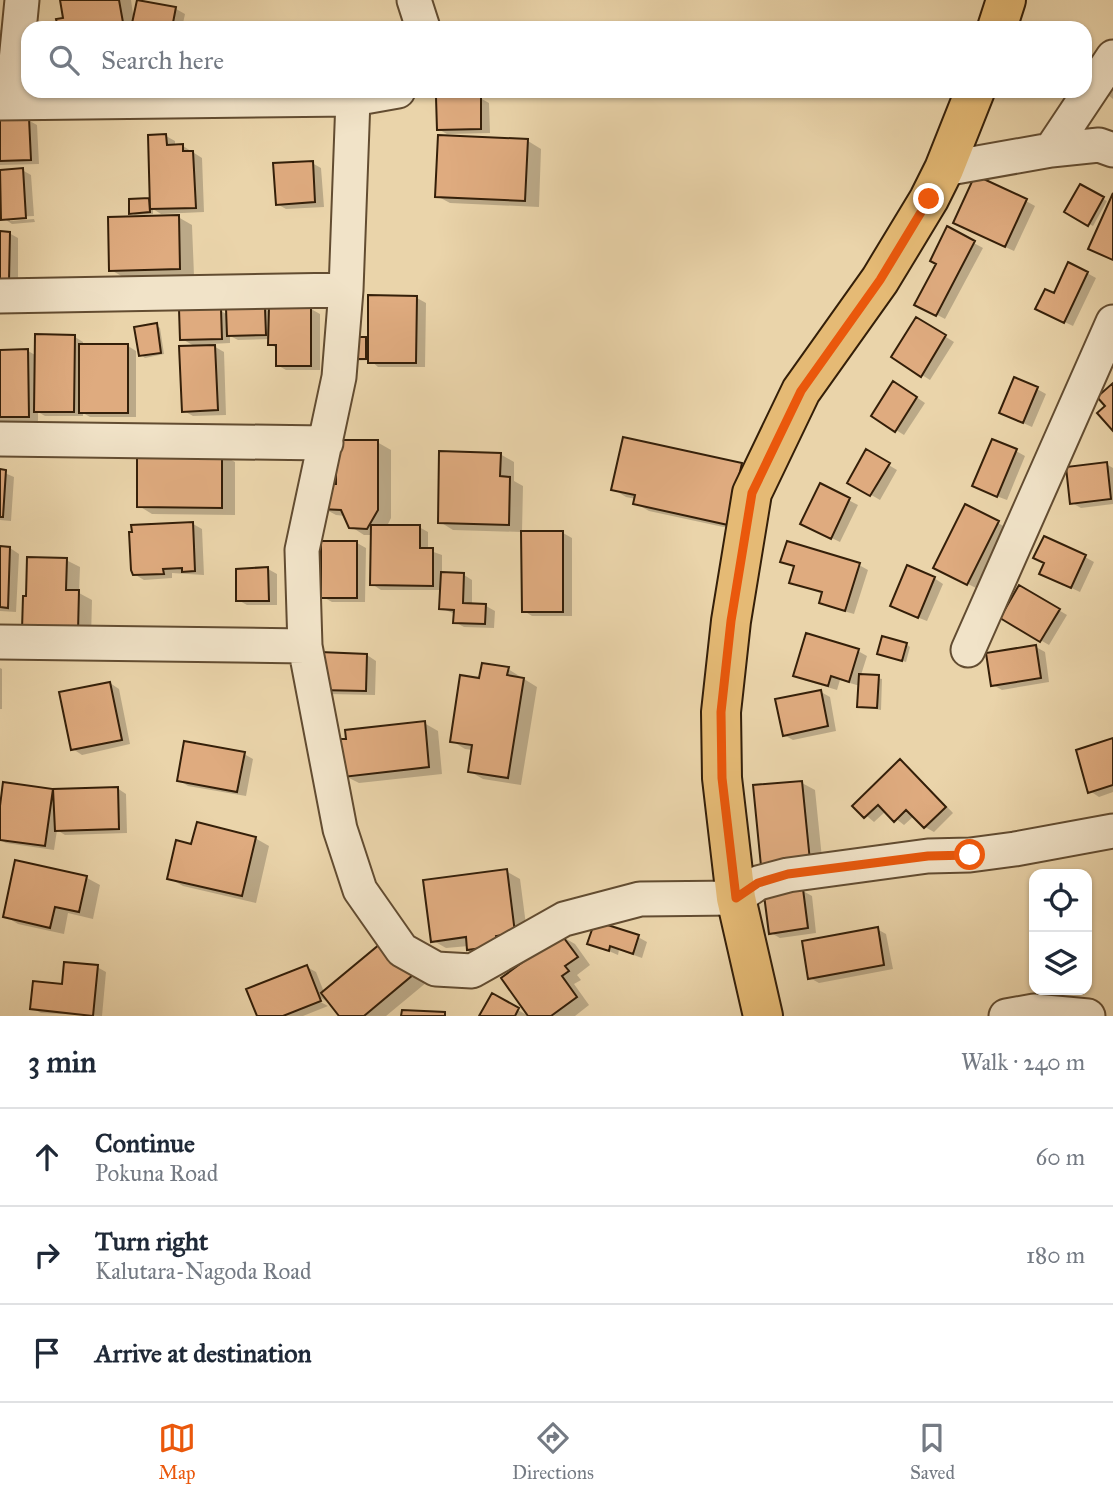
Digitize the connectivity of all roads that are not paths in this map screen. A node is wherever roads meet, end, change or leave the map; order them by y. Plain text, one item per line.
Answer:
1 (22, 0) edge
2 (414, 0) edge
3 (1006, 0) edge
4 (421, 21) edge
5 (999, 21) edge
6 (1113, 57) edge
7 (1092, 88) edge
8 (359, 98) edge
9 (972, 98) edge
10 (1086, 98) edge
11 (353, 99) junction
12 (6, 103) edge
13 (1051, 150) junction
14 (1113, 150) edge
15 (944, 169) junction
16 (346, 290) junction
17 (0, 296) edge
18 (1113, 322) edge
19 (0, 439) edge
20 (326, 443) junction
21 (0, 642) edge
22 (305, 646) junction
23 (968, 650) dead end
24 (1113, 831) edge
25 (736, 898) junction
26 (763, 1016) edge
27 (1006, 1016) edge
28 (1088, 1016) edge

1 - 12 street
2 - 4 street
3 - 5 main road
6 - 7 street
8 - 11 street
9 - 15 main road
10 - 13 street
11 - 12 street
11 - 16 street
13 - 14 street
13 - 15 street
15 - 25 main road
16 - 17 street
16 - 20 street
18 - 23 street
19 - 20 street
20 - 22 street
21 - 22 street
22 - 25 street
24 - 25 street
25 - 26 main road
27 - 28 street

